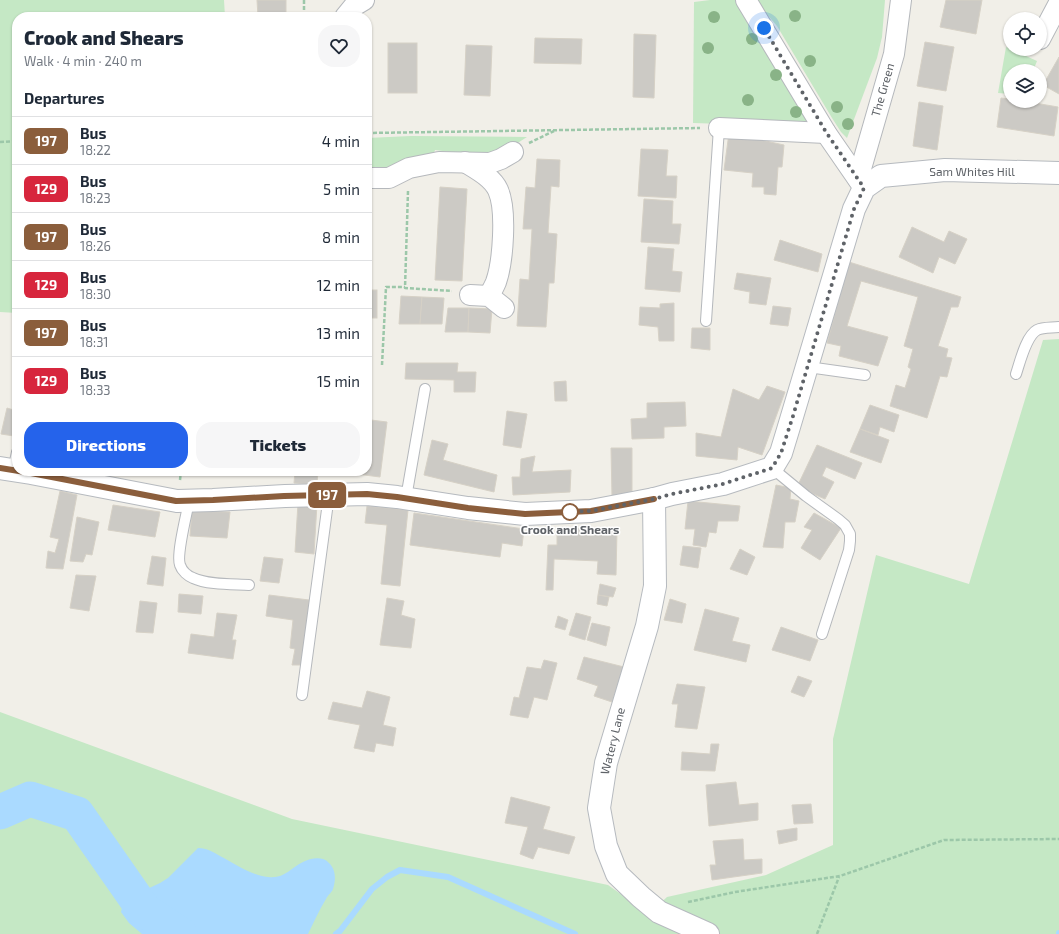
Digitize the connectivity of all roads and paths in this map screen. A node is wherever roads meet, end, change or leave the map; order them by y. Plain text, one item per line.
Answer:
1 (304, 0) edge
2 (364, 0) edge
3 (746, 0) edge
4 (901, 0) edge
5 (1059, 3) edge
6 (304, 12) edge
7 (349, 12) edge
8 (1047, 26) edge
9 (719, 128) junction
10 (556, 130) junction
11 (826, 132) junction
12 (372, 134) edge
13 (12, 141) edge
14 (0, 142) edge
15 (513, 152) joint
16 (465, 162) junction
17 (409, 168) junction
18 (1059, 173) edge
19 (372, 178) edge
20 (861, 183) junction
21 (405, 288) junction
22 (487, 300) joint
23 (706, 321) dead end
24 (1059, 326) edge
25 (382, 365) dead end
26 (808, 367) junction
27 (1016, 374) dead end
28 (865, 375) dead end
29 (426, 389) dead end
30 (772, 468) junction
31 (46, 476) edge
32 (329, 495) junction
33 (406, 498) junction
34 (654, 499) junction
35 (189, 501) junction
36 (249, 585) dead end
37 (822, 634) dead end
38 (302, 695) dead end
39 (1059, 839) edge
40 (840, 876) junction
41 (659, 912) junction
42 (708, 934) edge
43 (817, 934) edge

1 - 6 path
2 - 7 street
3 - 11 street
4 - 20 street, The Green
5 - 8 street
9 - 10 path
9 - 11 street
9 - 23 lane
10 - 12 path
10 - 15 path
11 - 20 street
13 - 14 path
15 - 16 street
16 - 17 street
16 - 22 street
17 - 19 street
17 - 21 path
18 - 20 street, Sam Whites Hill
20 - 26 street
21 - 22 path
21 - 25 path
24 - 27 lane
26 - 28 lane
26 - 30 street
29 - 33 lane
30 - 34 street
30 - 37 lane
31 - 35 street
32 - 33 street
32 - 35 street
32 - 38 lane
33 - 34 street
34 - 41 street, Watery Lane
35 - 36 lane
39 - 40 path
40 - 41 path
40 - 43 path
41 - 42 street, Watery Lane

